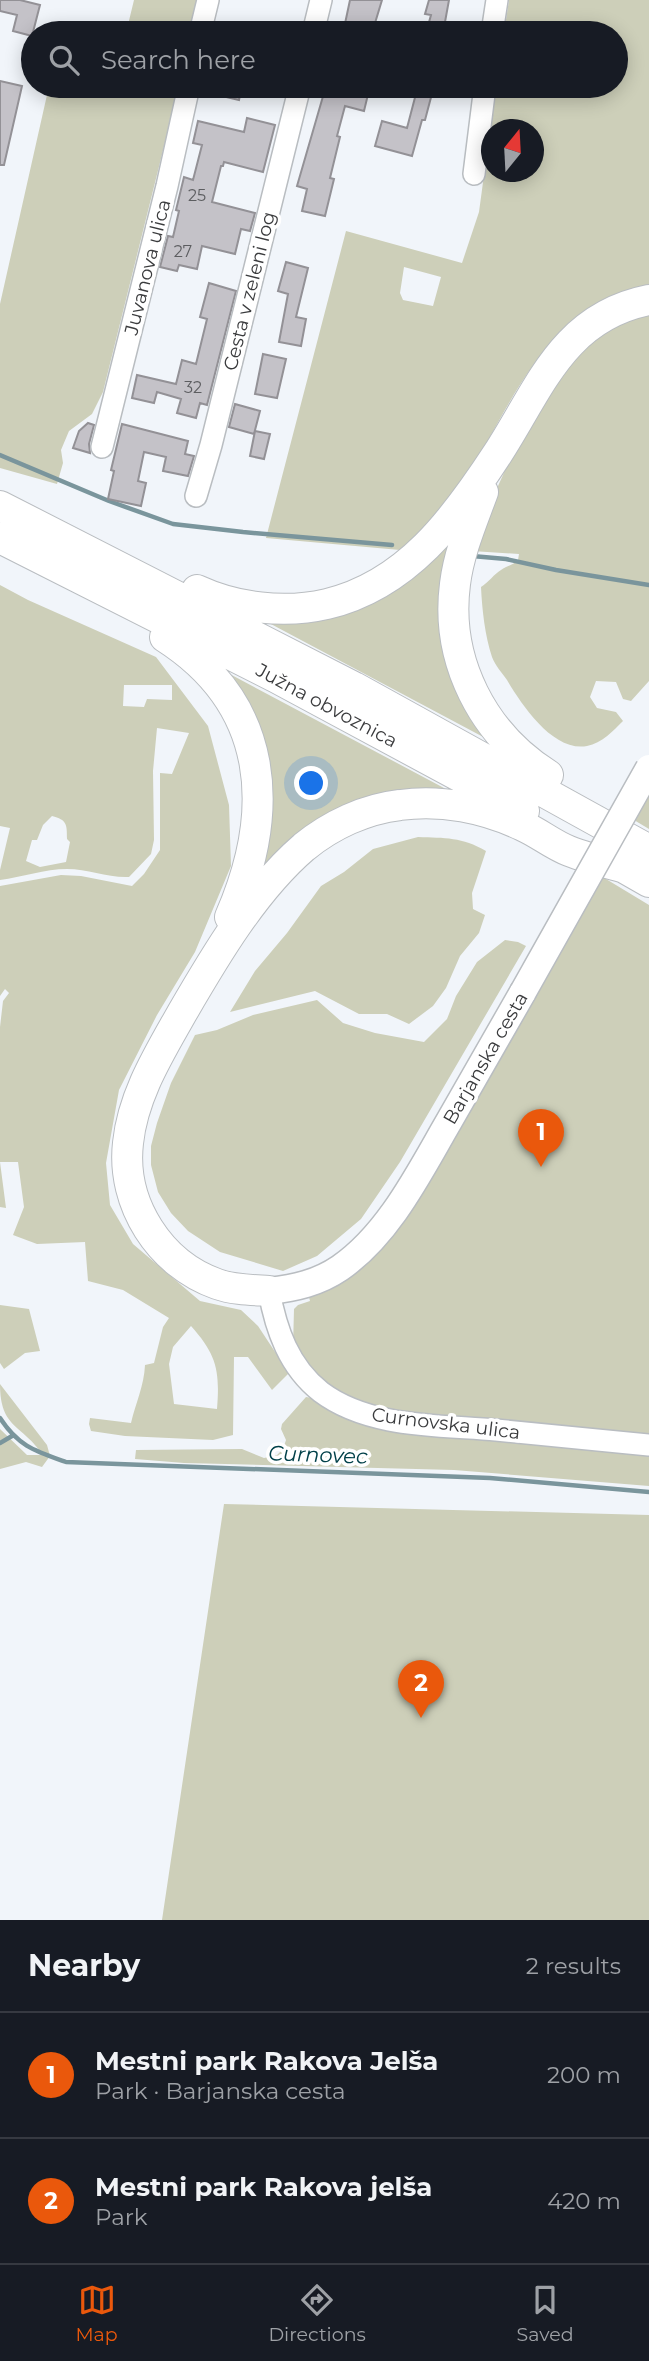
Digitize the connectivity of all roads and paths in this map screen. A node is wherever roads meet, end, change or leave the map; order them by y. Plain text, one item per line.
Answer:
1 (208, 0) edge
2 (321, 0) edge
3 (497, 0) edge
4 (203, 21) edge
5 (316, 21) edge
6 (494, 21) edge
7 (186, 98) edge
8 (297, 98) edge
9 (484, 98) edge
10 (474, 174) dead end
11 (649, 300) edge
12 (102, 447) dead end
13 (498, 453) junction
14 (196, 496) dead end
15 (0, 506) edge
16 (0, 538) edge
17 (84, 564) junction
18 (649, 768) edge
19 (637, 843) edge
20 (637, 875) edge
21 (212, 961) junction
22 (269, 1291) junction
23 (649, 1445) edge

1 - 4 street
2 - 5 street
3 - 6 street
7 - 12 street, Juvanova ulica
8 - 14 street, Cesta v zeleni log
9 - 10 street
11 - 13 highway
13 - 17 highway
13 - 19 highway
15 - 17 highway, Južna obvoznica
16 - 17 highway, Južna obvoznica
17 - 19 highway, Južna obvoznica
17 - 20 highway, Južna obvoznica
17 - 21 highway
18 - 22 main road, Barjanska cesta, bridge
20 - 21 highway
21 - 22 highway
22 - 23 street, Curnovska ulica

